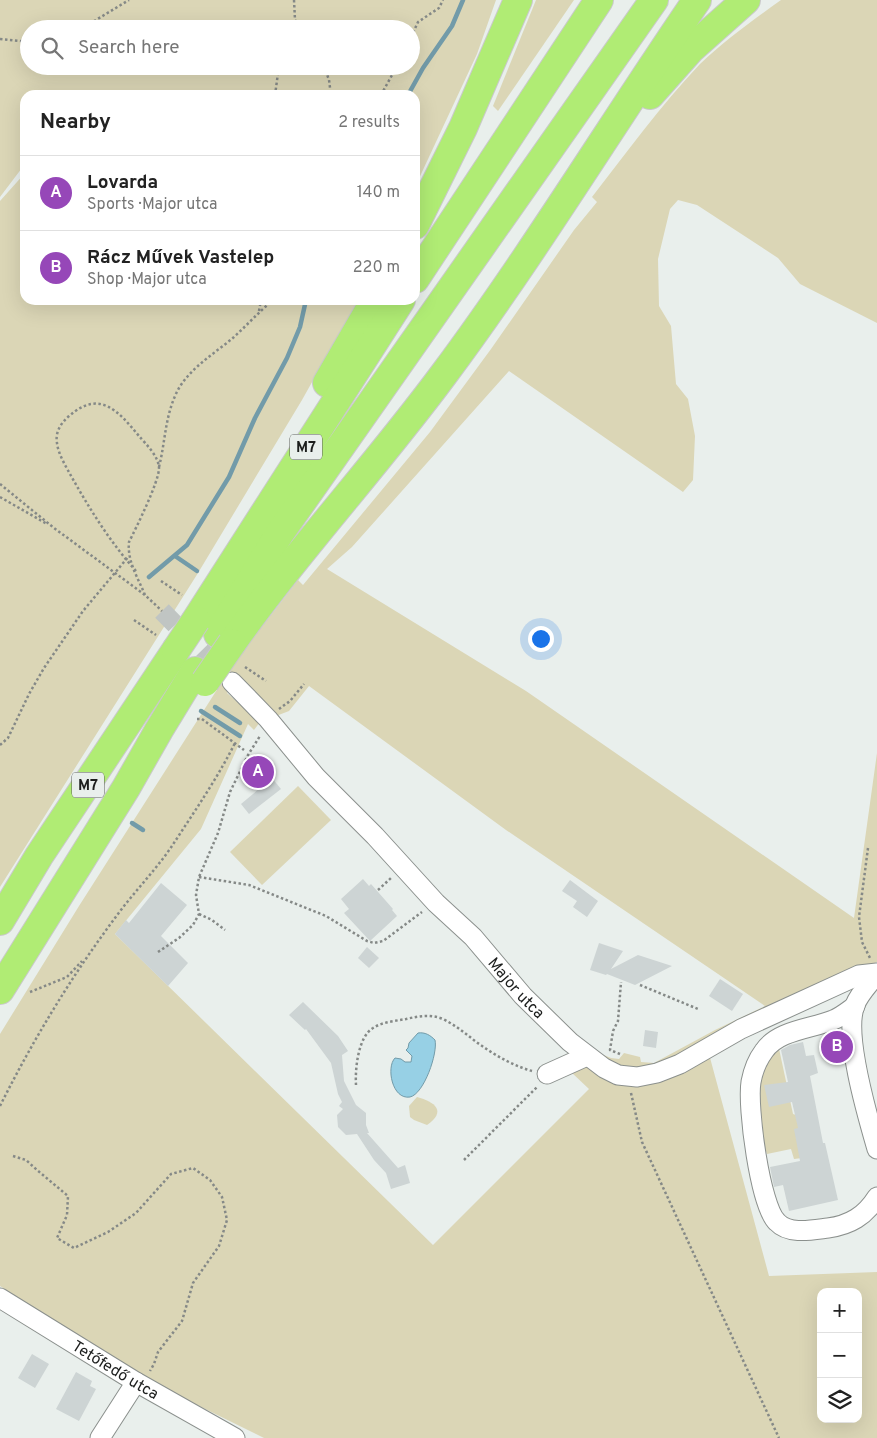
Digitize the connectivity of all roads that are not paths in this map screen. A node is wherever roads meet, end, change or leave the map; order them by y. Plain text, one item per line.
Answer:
1 (518, 0) edge
2 (599, 0) edge
3 (654, 0) edge
4 (697, 0) edge
5 (746, 0) edge
6 (420, 215) edge
7 (528, 255) junction
8 (420, 271) edge
9 (372, 305) edge
10 (398, 305) edge
11 (211, 595) junction
12 (215, 632) junction
13 (232, 682) tunnel mouth
14 (0, 921) edge
15 (877, 973) edge
16 (0, 990) edge
17 (855, 1006) junction
18 (587, 1056) junction
19 (547, 1074) road end
20 (877, 1149) edge
21 (877, 1197) edge
22 (0, 1298) edge
23 (139, 1384) junction
24 (100, 1438) edge
25 (235, 1438) edge

1 - 6 highway
2 - 8 highway
3 - 12 highway, M7
4 - 7 highway
5 - 7 highway
7 - 12 highway
9 - 11 highway
10 - 11 highway, M7
11 - 12 highway, M7
12 - 14 highway, M7, bridge
12 - 16 highway, M7
13 - 18 street, Major utca
15 - 17 street
15 - 18 street, Major utca
17 - 20 street
17 - 21 street
18 - 19 street
22 - 23 street, Tetőfedő utca
23 - 24 street
23 - 25 street, Tetőfedő utca

